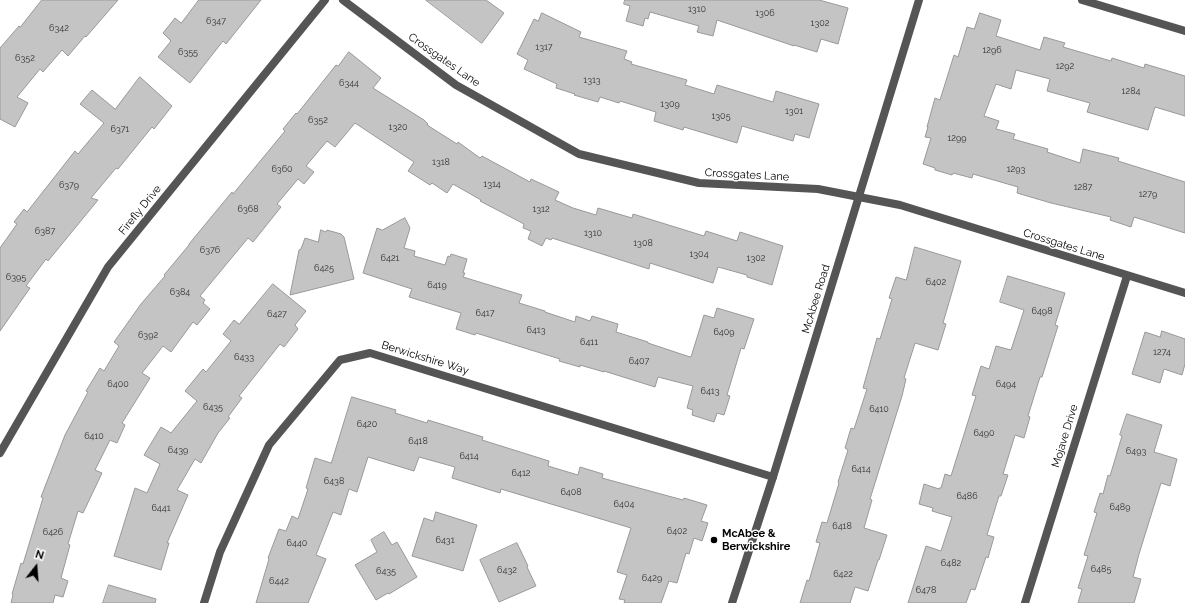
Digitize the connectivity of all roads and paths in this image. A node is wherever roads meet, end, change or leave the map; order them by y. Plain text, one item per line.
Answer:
1 (324, 0) edge
2 (343, 0) edge
3 (919, 0) edge
4 (1082, 0) edge
5 (1185, 31) edge
6 (858, 197) junction
7 (1127, 276) junction
8 (1185, 293) edge
9 (0, 453) edge
10 (773, 477) junction
11 (204, 603) edge
12 (732, 603) edge
13 (1025, 603) edge

1 - 9 street, Firefly Drive
2 - 6 street, Crossgates Lane
3 - 6 street, McAbee Road
4 - 5 street
6 - 7 street, Crossgates Lane
6 - 10 street, McAbee Road
7 - 8 street, Crossgates Lane
7 - 13 street, Mojave Drive
10 - 11 street, Berwickshire Way
10 - 12 street, McAbee Road

